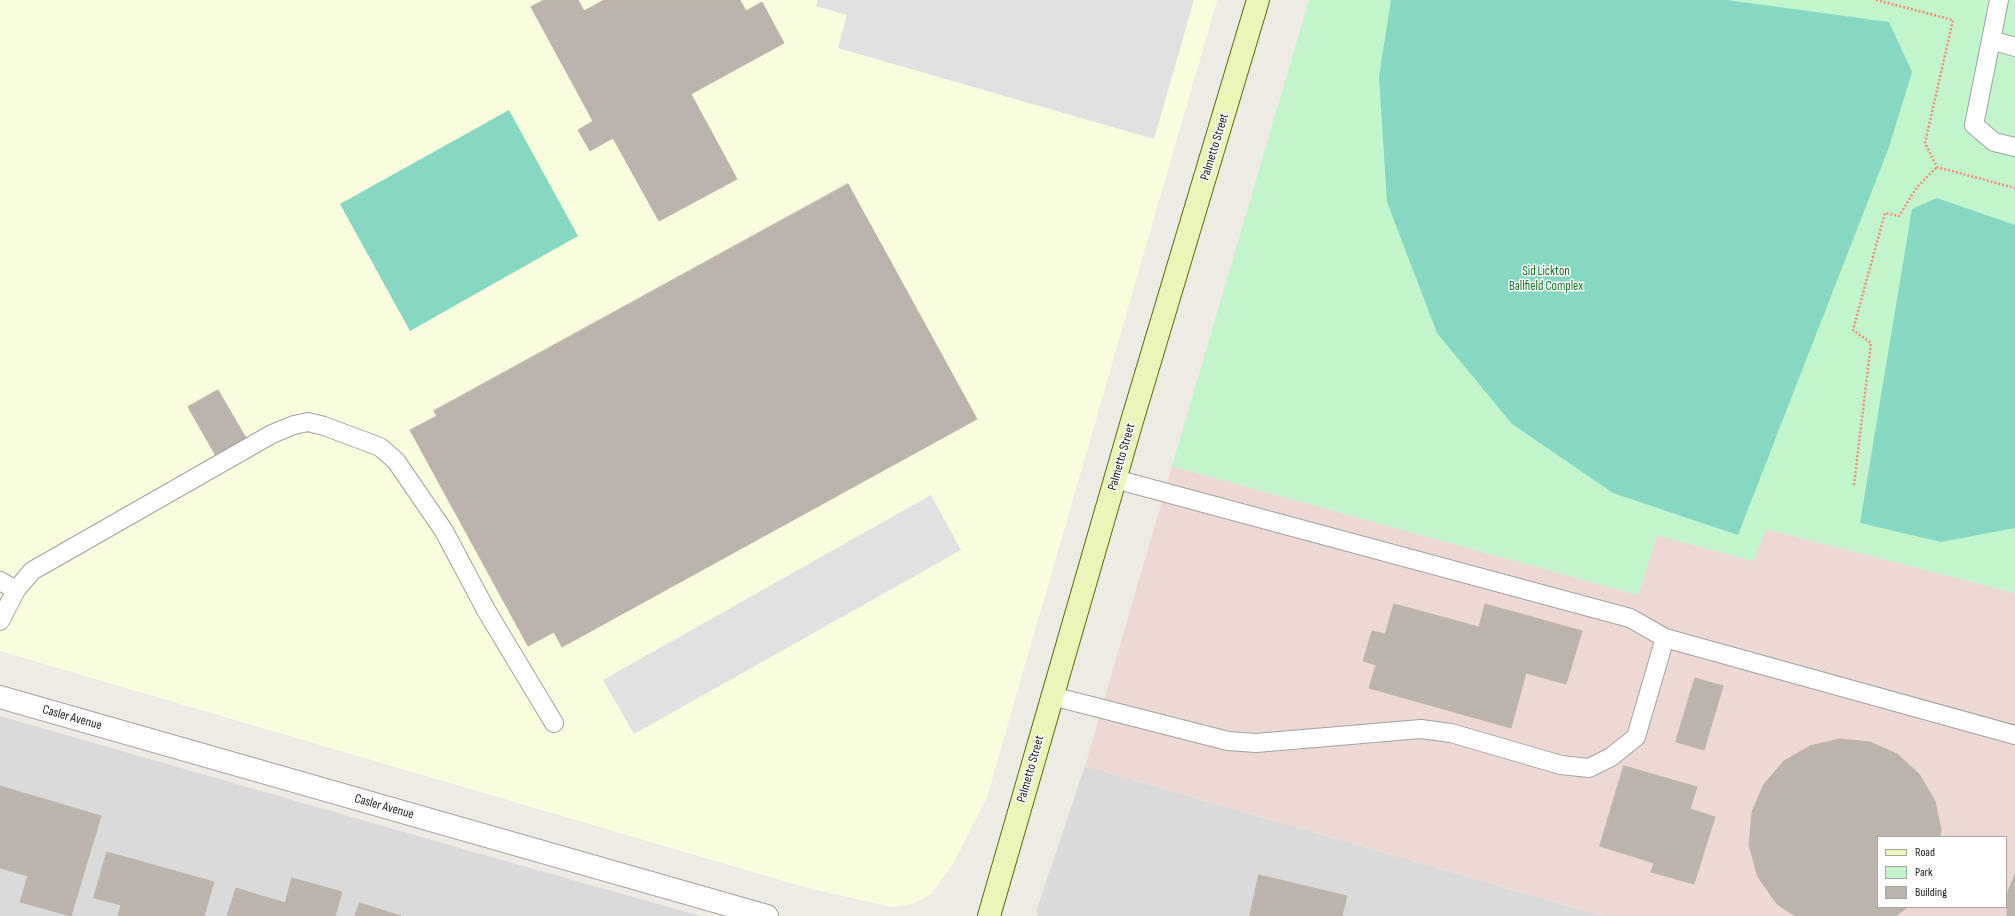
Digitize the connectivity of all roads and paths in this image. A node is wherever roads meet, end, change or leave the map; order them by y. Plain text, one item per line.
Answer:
1 (1258, 0) edge
2 (1876, 0) edge
3 (1999, 0) edge
4 (1991, 40) junction
5 (2015, 47) edge
6 (2015, 147) edge
7 (1937, 167) junction
8 (2015, 188) edge
9 (1115, 479) junction
10 (1854, 485) dead end
11 (0, 582) edge
12 (16, 590) junction
13 (0, 621) edge
14 (1665, 638) junction
15 (1052, 696) junction
16 (0, 698) edge
17 (554, 723) dead end
18 (2015, 735) edge
19 (767, 916) edge
20 (989, 916) edge

1 - 9 street, Palmetto Street
2 - 7 path
3 - 4 lane
4 - 5 lane
4 - 6 lane
7 - 8 path
7 - 10 path
9 - 14 lane
9 - 15 street, Palmetto Street
11 - 12 lane
12 - 13 lane
12 - 17 lane
14 - 15 lane
14 - 18 lane
15 - 20 street, Palmetto Street
16 - 19 street, Casler Avenue

